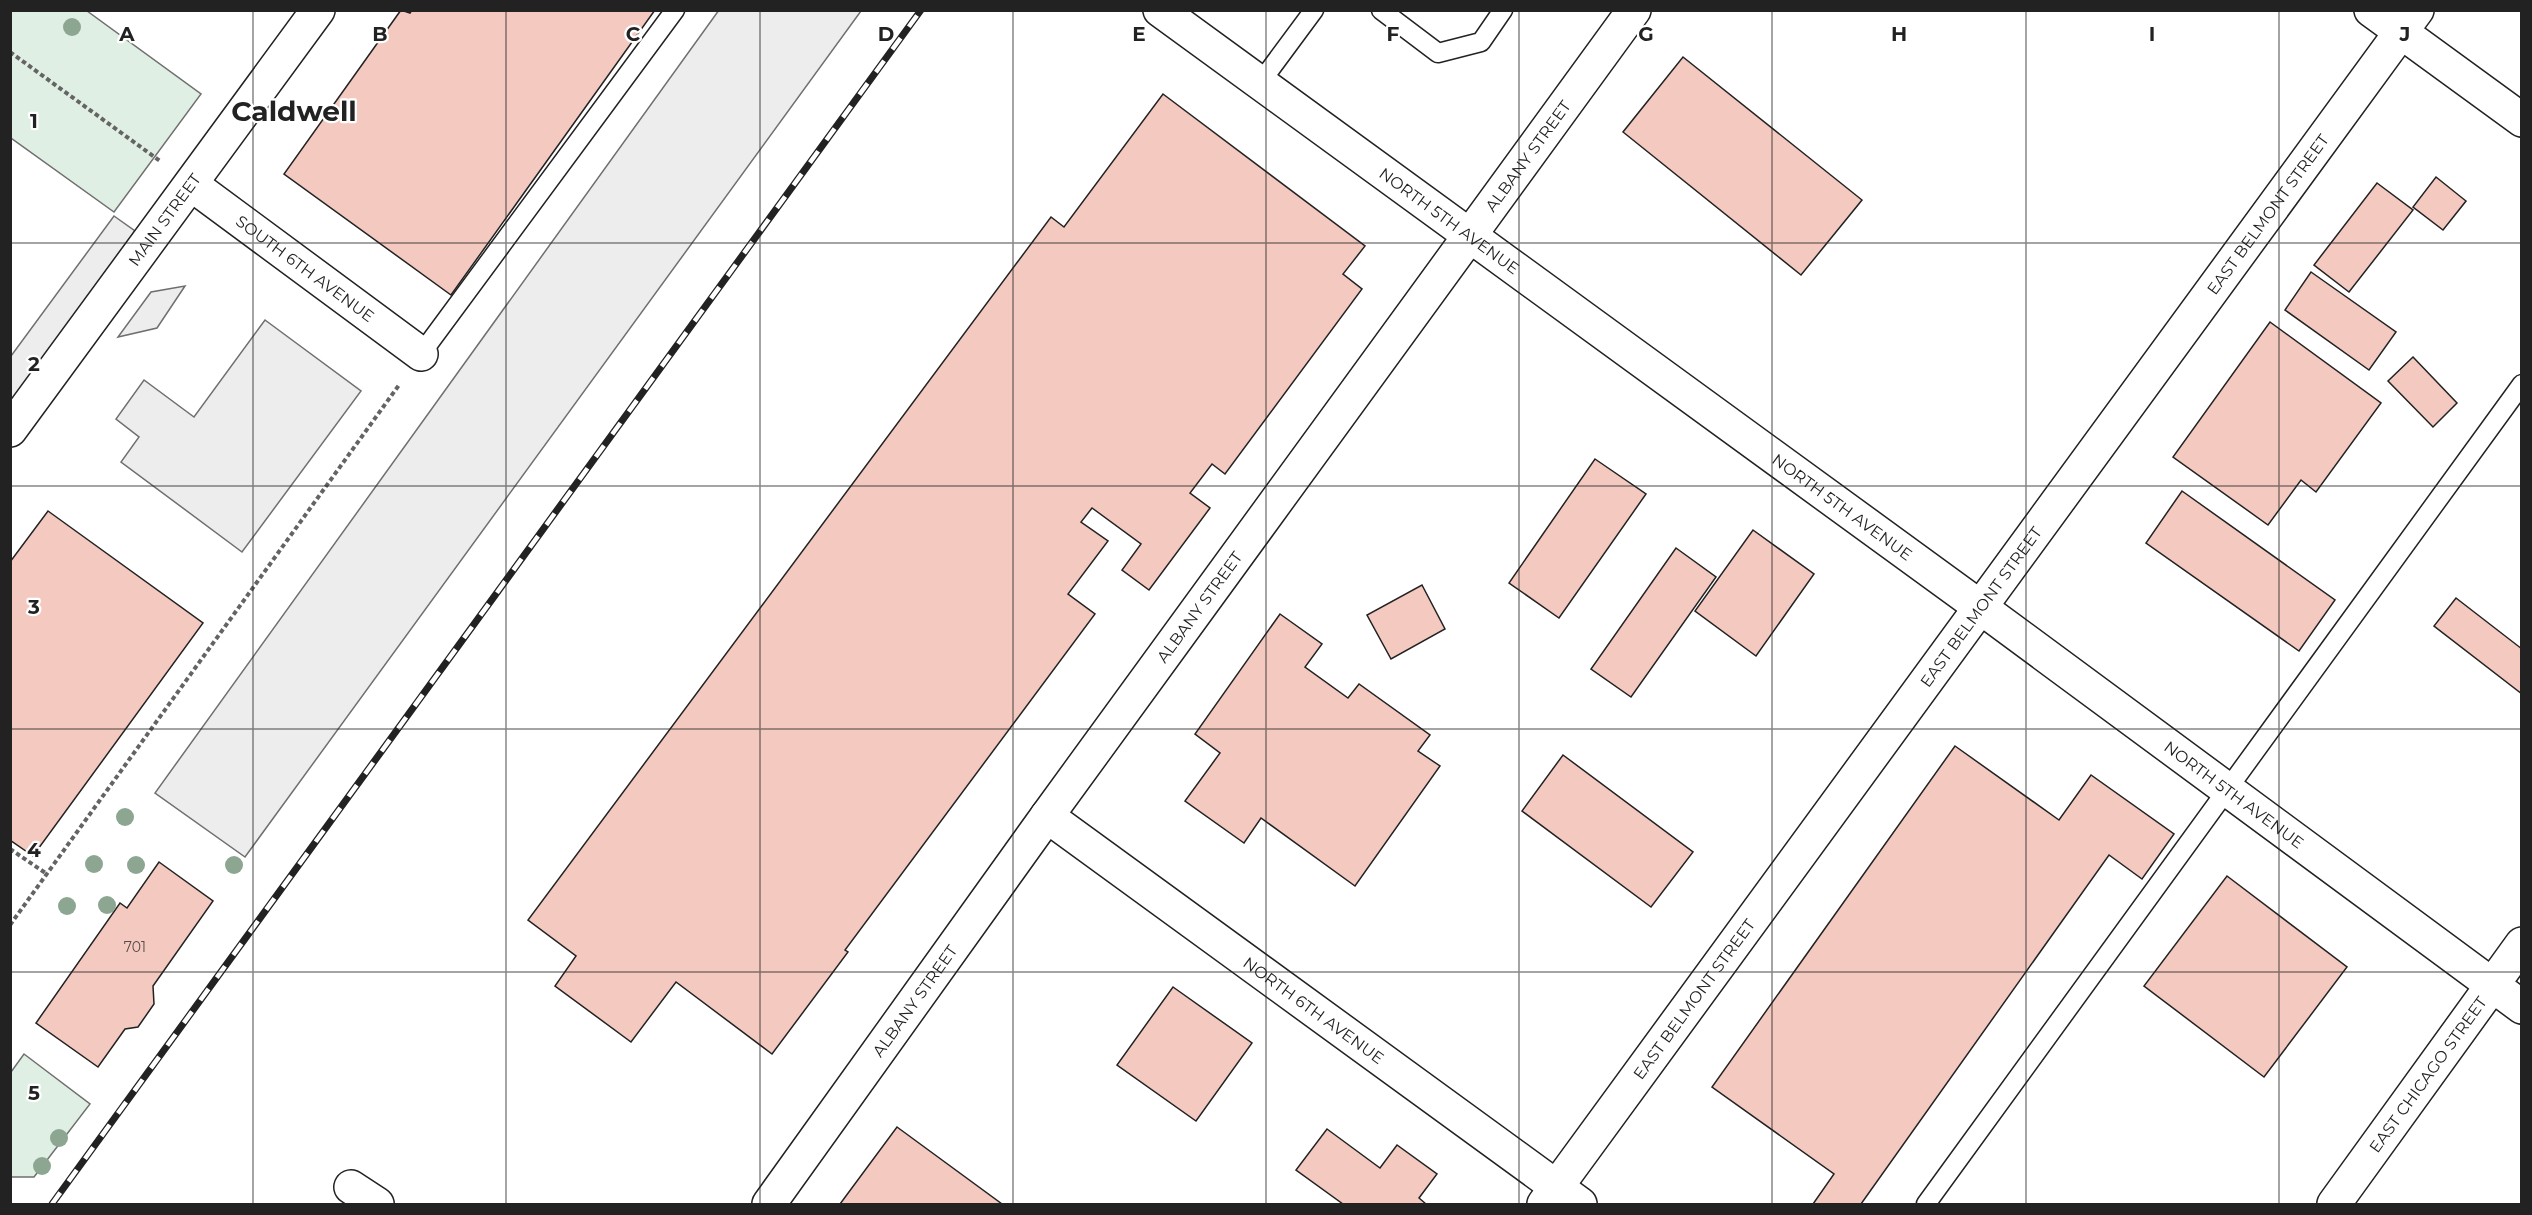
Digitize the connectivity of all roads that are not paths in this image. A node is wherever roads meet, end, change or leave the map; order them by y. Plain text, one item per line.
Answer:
1 (318, 10) edge
2 (675, 10) edge
3 (1314, 10) edge
4 (1381, 10) edge
5 (1503, 10) edge
6 (1634, 10) edge
7 (2371, 10) edge
8 (1169, 13) edge
9 (2409, 21) edge
10 (1260, 83) junction
11 (2522, 120) edge
12 (191, 184) junction
13 (1471, 236) junction
14 (421, 354) joint
15 (2522, 384) edge
16 (10, 430) edge
17 (1980, 607) junction
18 (2227, 790) junction
19 (1047, 816) junction
20 (2522, 945) edge
21 (2493, 986) junction
22 (2522, 1007) edge
23 (1560, 1199) edge
24 (769, 1204) edge
25 (1926, 1204) edge
26 (2334, 1204) edge

1 - 12 street, MAIN STREET
2 - 14 lane
3 - 10 lane
4 - 5 lane
6 - 13 street, ALBANY STREET
7 - 9 street
8 - 10 street, NORTH 5TH AVENUE
9 - 11 street
9 - 17 street, EAST BELMONT STREET
10 - 13 street, NORTH 5TH AVENUE
12 - 14 street, SOUTH 6TH AVENUE
12 - 16 street, MAIN STREET
13 - 17 street, NORTH 5TH AVENUE
13 - 19 street, ALBANY STREET
15 - 18 lane
17 - 18 street, NORTH 5TH AVENUE
17 - 23 street, EAST BELMONT STREET
18 - 21 street, NORTH 5TH AVENUE
18 - 25 lane
19 - 23 street, NORTH 6TH AVENUE
19 - 24 street, ALBANY STREET
20 - 21 street, EAST CHICAGO STREET
21 - 22 street, NORTH 5TH AVENUE
21 - 26 street, EAST CHICAGO STREET

